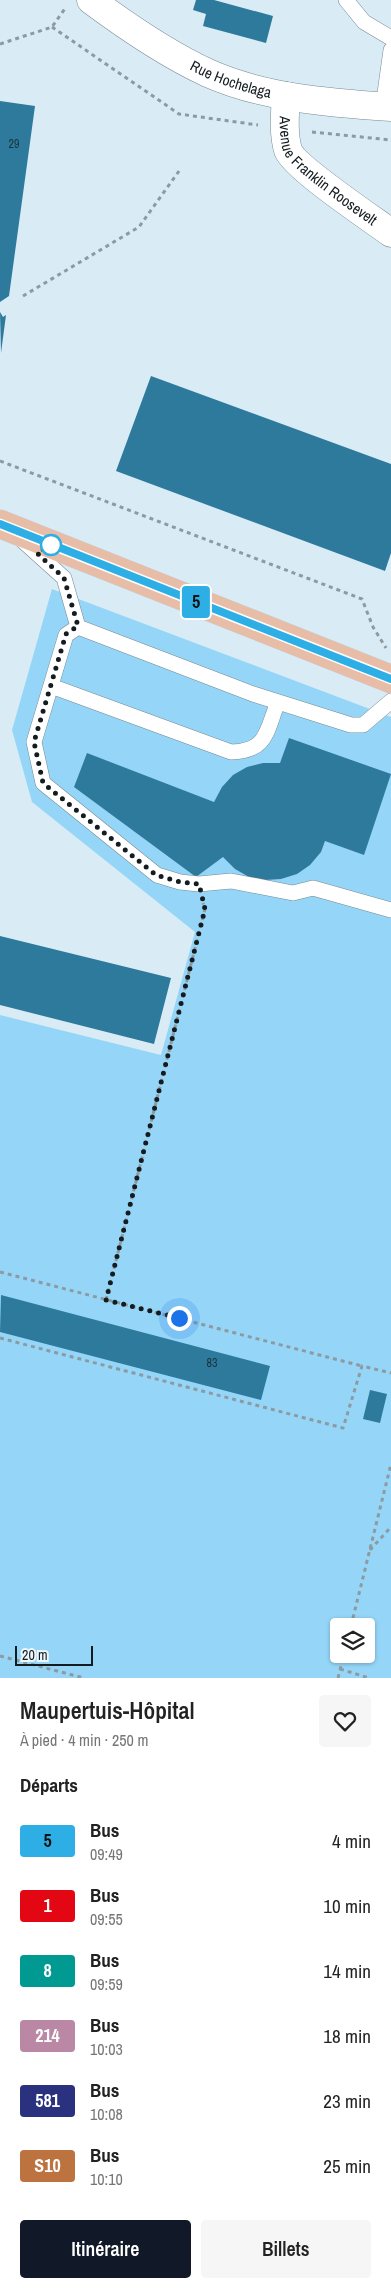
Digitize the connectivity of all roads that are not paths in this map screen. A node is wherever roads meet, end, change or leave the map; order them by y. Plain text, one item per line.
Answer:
1 (91, 0) edge
2 (346, 0) edge
3 (391, 38) edge
4 (391, 50) edge
5 (286, 96) junction
6 (387, 107) edge
7 (391, 233) edge
8 (5, 526) edge
9 (78, 626) junction
10 (391, 679) edge
11 (50, 686) junction
12 (391, 701) edge
13 (278, 702) junction
14 (391, 910) edge

1 - 5 street, Rue Hochelaga
2 - 3 lane
4 - 6 lane
5 - 6 street, Rue Hochelaga
5 - 7 street, Avenue Franklin Roosevelt
8 - 9 lane
8 - 10 main road
9 - 11 lane
9 - 13 lane
11 - 13 lane
11 - 14 lane
12 - 13 lane

